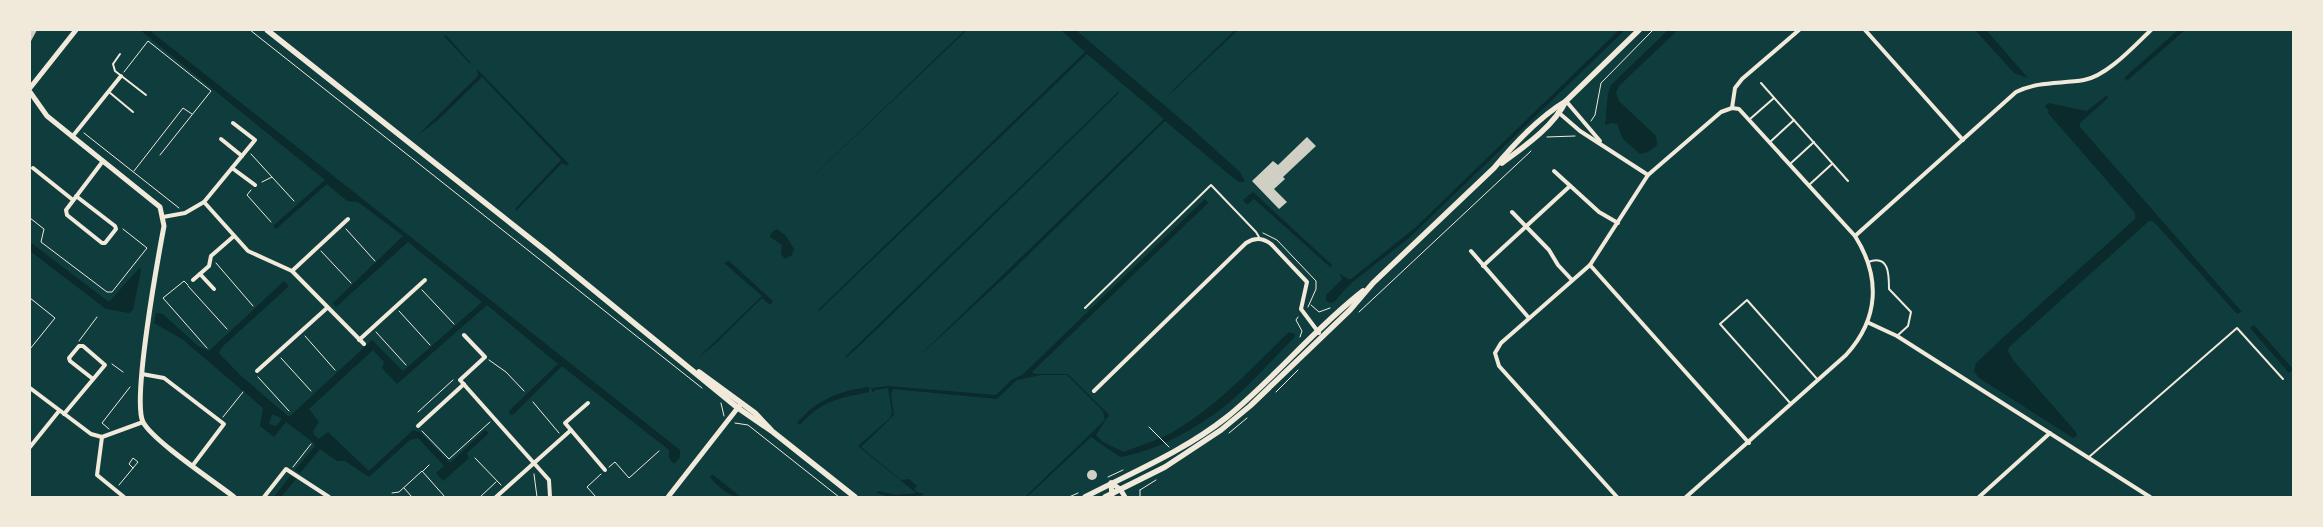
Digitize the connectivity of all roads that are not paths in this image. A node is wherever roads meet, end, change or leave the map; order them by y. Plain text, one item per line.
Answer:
1 (76, 30) edge
2 (267, 30) edge
3 (1639, 30) edge
4 (1799, 30) edge
5 (1865, 30) edge
6 (2151, 30) edge
7 (120, 54) dead end
8 (121, 76) junction
9 (1761, 83) dead end
10 (30, 88) edge
11 (30, 92) edge
12 (109, 92) junction
13 (146, 95) dead end
14 (1774, 98) junction
15 (1566, 101) junction
16 (1554, 108) junction
17 (1732, 108) junction
18 (133, 112) dead end
19 (1560, 114) junction
20 (1750, 119) junction
21 (1794, 120) junction
22 (233, 123) dead end
23 (72, 137) junction
24 (221, 140) dead end
25 (1963, 140) junction
26 (1770, 142) junction
27 (1814, 142) junction
28 (1602, 144) junction
29 (242, 156) junction
30 (103, 161) junction
31 (1790, 164) junction
32 (1832, 164) junction
33 (32, 168) dead end
34 (232, 168) junction
35 (1494, 168) junction
36 (1554, 171) dead end
37 (1648, 175) junction
38 (1848, 181) dead end
39 (255, 185) road end
40 (1809, 185) junction
41 (1570, 186) junction
42 (76, 196) junction
43 (73, 200) junction
44 (204, 202) junction
45 (1512, 212) dead end
46 (163, 217) junction
47 (348, 220) dead end
48 (1618, 224) junction
49 (1526, 226) junction
50 (234, 236) junction
51 (1855, 236) junction
52 (1260, 239) junction
53 (1471, 251) dead end
54 (1868, 262) junction
55 (1590, 265) junction
56 (1484, 266) junction
57 (292, 271) junction
58 (200, 274) junction
59 (193, 280) road end
60 (425, 280) dead end
61 (1572, 280) junction
62 (1373, 283) junction
63 (214, 289) dead end
64 (327, 308) junction
65 (1085, 308) dead end
66 (1530, 318) junction
67 (1869, 323) junction
68 (1318, 330) junction
69 (464, 334) dead end
70 (1322, 336) junction
71 (1897, 336) junction
72 (359, 340) junction
73 (364, 344) dead end
74 (688, 365) junction
75 (257, 371) road end
76 (142, 374) junction
77 (93, 379) junction
78 (2283, 379) dead end
79 (1818, 380) junction
80 (464, 384) junction
81 (30, 388) edge
82 (1094, 391) dead end
83 (588, 402) dead end
84 (742, 402) junction
85 (1791, 404) junction
86 (738, 408) junction
87 (59, 411) junction
88 (64, 414) junction
89 (143, 422) junction
90 (418, 426) road end
91 (571, 430) junction
92 (773, 432) junction
93 (2050, 433) junction
94 (102, 437) junction
95 (1749, 443) junction
96 (30, 447) edge
97 (2088, 458) junction
98 (533, 463) junction
99 (193, 464) junction
100 (606, 470) road end
101 (1111, 483) junction
102 (1120, 489) junction
103 (1112, 495) edge
104 (124, 497) edge
105 (234, 497) edge
106 (264, 497) edge
107 (329, 497) edge
108 (496, 497) edge
109 (550, 497) edge
110 (668, 497) edge
111 (855, 497) edge
112 (1085, 497) edge
113 (1105, 497) edge
114 (1125, 497) edge
115 (1617, 497) edge
116 (1686, 497) edge
117 (1979, 497) edge
118 (2150, 497) edge

1 - 10 street
2 - 74 main road
3 - 15 main road
4 - 17 street
5 - 25 street
6 - 25 street
7 - 8 lane
8 - 12 street
8 - 13 lane
9 - 14 lane
11 - 23 street
12 - 18 lane
12 - 23 street
14 - 20 lane
14 - 21 lane
15 - 16 main road
15 - 19 main road
15 - 28 street
16 - 19 street
16 - 35 main road
17 - 20 street
17 - 37 street
19 - 28 street
19 - 35 main road
20 - 26 street
21 - 26 lane
21 - 27 lane
22 - 29 street
23 - 30 street
24 - 29 street
25 - 51 street
26 - 31 street
27 - 31 lane
27 - 32 lane
28 - 37 street
29 - 34 street
30 - 42 street
30 - 46 street
31 - 40 street
32 - 38 lane
32 - 40 lane
33 - 43 street
34 - 39 street
34 - 44 street
35 - 62 main road
36 - 41 street
37 - 48 street
40 - 51 street
41 - 48 street
41 - 49 street
42 - 43 street
42 - 43 street
44 - 46 street
44 - 50 street
45 - 49 street
46 - 76 street
47 - 57 street
48 - 55 street
49 - 56 street
49 - 61 street
50 - 57 street
50 - 58 street
51 - 54 street
52 - 65 lane
52 - 68 street
52 - 82 street
53 - 56 street
54 - 67 street
54 - 71 lane
55 - 61 street
55 - 95 street
56 - 66 street
57 - 64 street
58 - 59 street
58 - 63 street
60 - 72 street
61 - 66 street
62 - 68 main road
62 - 70 main road
64 - 72 street
64 - 75 street
66 - 115 street
67 - 71 street
67 - 79 street
68 - 70 street
68 - 101 main road
69 - 80 street
70 - 102 main road
71 - 93 street
72 - 73 street
74 - 84 main road
74 - 86 main road
76 - 89 street
76 - 99 street
77 - 77 street
77 - 88 street
78 - 97 lane
79 - 85 street
79 - 85 lane
80 - 90 street
80 - 98 street
81 - 87 street
83 - 91 street
84 - 86 street
84 - 92 main road
85 - 95 street
86 - 92 main road
86 - 110 street
87 - 88 street
87 - 96 street
88 - 94 street
89 - 94 street
89 - 99 street
91 - 98 street
91 - 100 street
92 - 111 main road
93 - 97 street
93 - 117 street
94 - 104 street
95 - 116 street
97 - 118 street
98 - 108 street
98 - 109 street
99 - 105 street
101 - 102 street
101 - 103 street
101 - 112 main road
102 - 103 main road
102 - 114 street
103 - 113 main road
106 - 107 street

